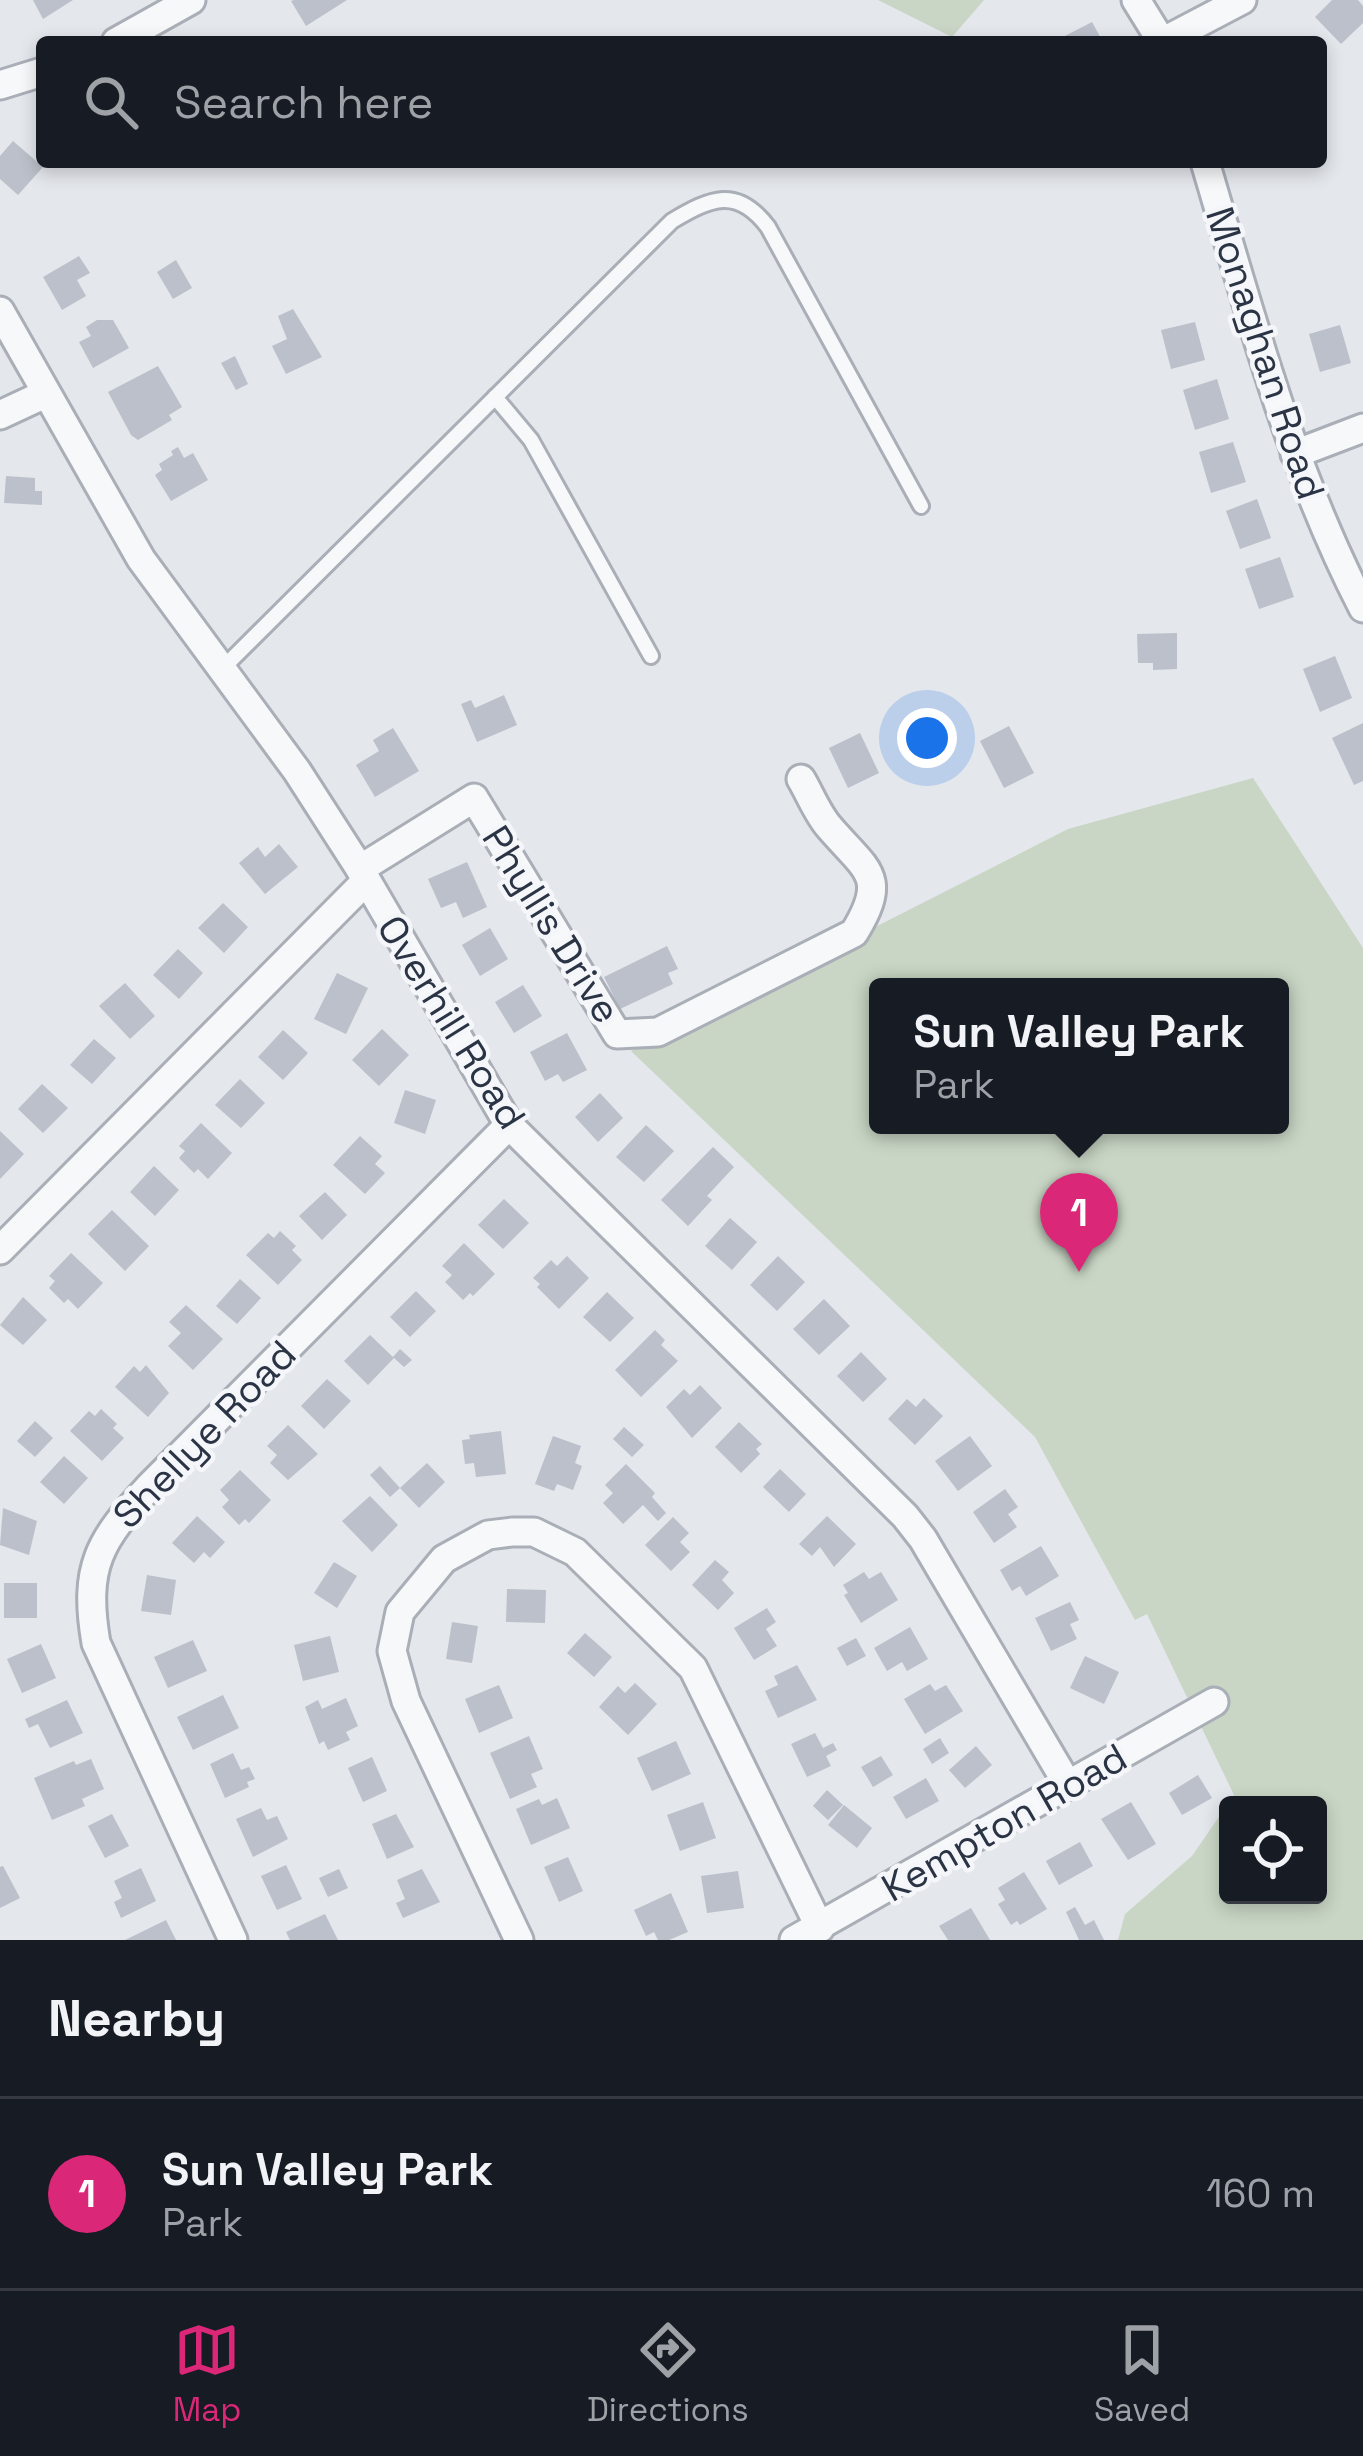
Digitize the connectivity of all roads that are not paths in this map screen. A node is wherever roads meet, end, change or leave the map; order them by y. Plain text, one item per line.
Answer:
1 (191, 0) edge
2 (1136, 0) edge
3 (1243, 0) edge
4 (127, 36) edge
5 (1158, 36) edge
6 (1174, 36) edge
7 (36, 74) edge
8 (0, 85) edge
9 (1207, 168) edge
10 (0, 311) edge
11 (45, 394) junction
12 (495, 397) junction
13 (0, 415) edge
14 (1363, 428) edge
15 (1295, 454) junction
16 (921, 506) dead end
17 (1363, 608) edge
18 (651, 656) dead end
19 (222, 668) junction
20 (801, 779) dead end
21 (363, 875) junction
22 (509, 1125) junction
23 (0, 1250) edge
24 (1214, 1702) dead end
25 (1068, 1785) junction
26 (820, 1928) junction
27 (232, 1940) edge
28 (519, 1940) edge
29 (794, 1940) edge

1 - 4 street
2 - 5 street
3 - 6 street
7 - 8 street
9 - 15 street, Monaghan Road
10 - 11 street, Overhill Road
11 - 13 street
11 - 19 street, Overhill Road
12 - 16 lane
12 - 18 lane
12 - 19 lane
14 - 15 street
15 - 17 street, Monaghan Road
19 - 21 street, Overhill Road
20 - 21 street, Phyllis Drive
21 - 22 street, Overhill Road
21 - 23 street, Phyllis Drive
22 - 25 street, Overhill Road
22 - 27 street, Shellye Road
24 - 25 street, Kempton Road
25 - 26 street, Kempton Road
26 - 28 street
26 - 29 street, Kempton Road

